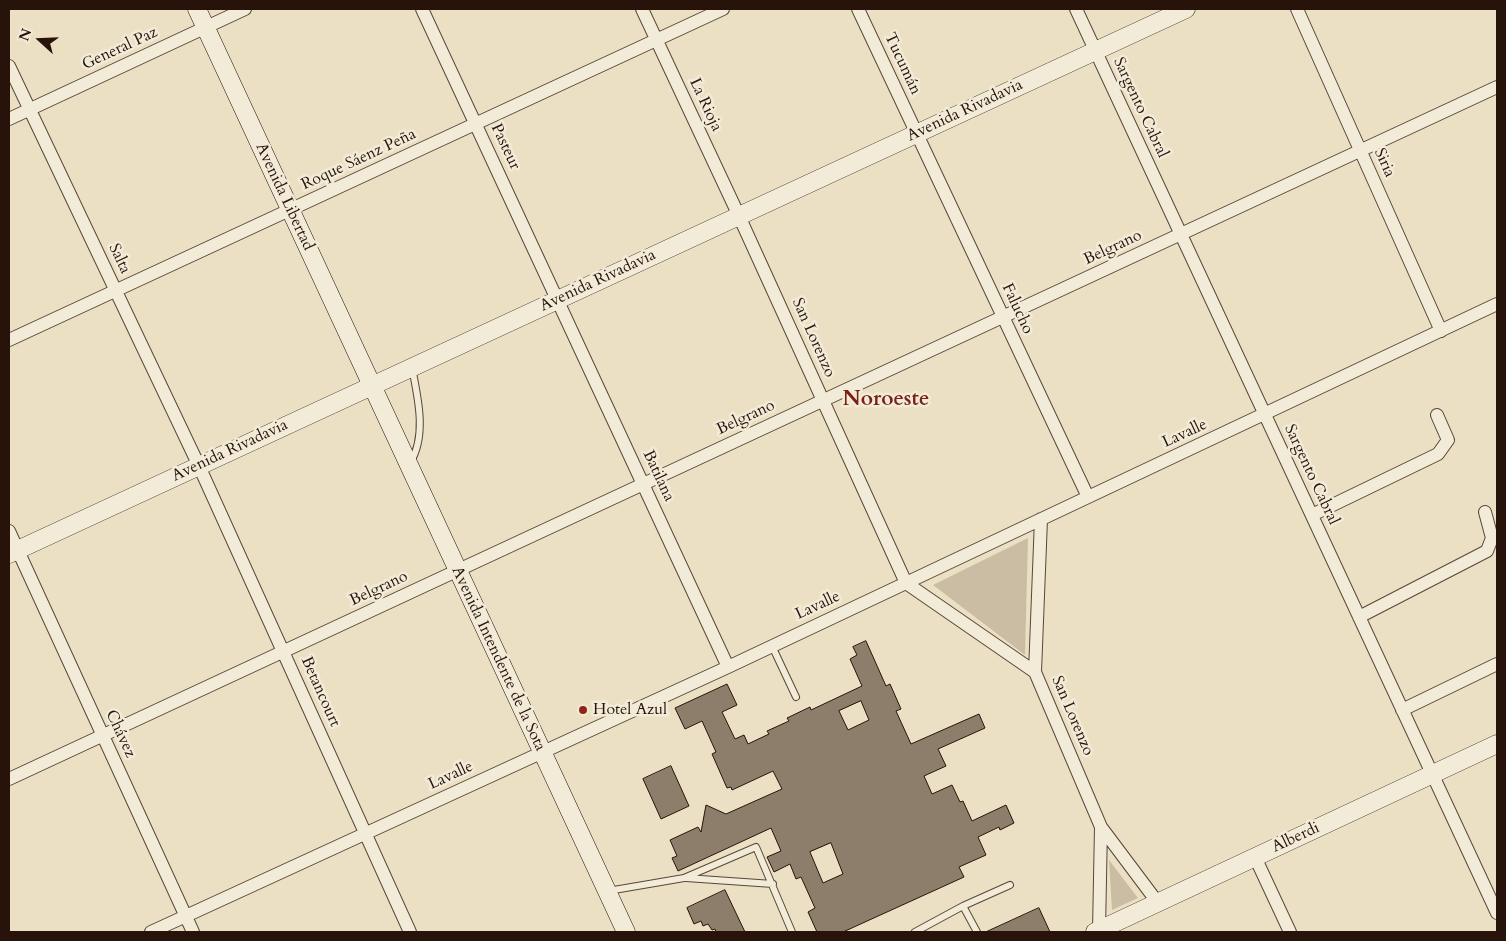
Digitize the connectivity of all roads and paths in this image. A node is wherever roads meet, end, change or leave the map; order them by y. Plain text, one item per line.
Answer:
1 (197, 9) edge
2 (245, 9) edge
3 (422, 9) edge
4 (642, 9) edge
5 (723, 9) edge
6 (858, 9) edge
7 (1076, 9) edge
8 (1186, 9) edge
9 (1297, 9) edge
10 (206, 27) junction
11 (657, 39) junction
12 (1096, 51) junction
13 (9, 66) edge
14 (1497, 88) edge
15 (29, 109) junction
16 (9, 119) edge
17 (476, 123) junction
18 (916, 134) junction
19 (1361, 151) junction
20 (290, 210) junction
21 (739, 216) junction
22 (1181, 234) junction
23 (116, 291) junction
24 (558, 299) junction
25 (1497, 304) edge
26 (1003, 317) junction
27 (1442, 331) junction
28 (9, 340) edge
29 (412, 367) junction
30 (371, 386) junction
31 (823, 401) junction
32 (1265, 414) junction
33 (1437, 415) dead end
34 (199, 466) junction
35 (408, 467) junction
36 (644, 484) junction
37 (1088, 497) junction
38 (1484, 512) dead end
39 (1312, 515) junction
40 (1041, 520) junction
41 (9, 531) edge
42 (13, 552) edge
43 (457, 570) junction
44 (906, 583) junction
45 (1359, 616) junction
46 (772, 646) junction
47 (283, 651) junction
48 (1497, 664) edge
49 (728, 667) junction
50 (1035, 672) junction
51 (796, 697) dead end
52 (1402, 710) junction
53 (103, 735) junction
54 (1497, 744) edge
55 (542, 752) junction
56 (1432, 775) junction
57 (9, 779) edge
58 (1101, 827) junction
59 (366, 832) junction
60 (1255, 857) junction
61 (684, 878) junction
62 (773, 884) junction
63 (1010, 885) dead end
64 (607, 892) junction
65 (1158, 903) junction
66 (963, 906) junction
67 (1497, 912) edge
68 (186, 916) junction
69 (621, 931) edge
70 (1097, 931) edge
71 (151, 932) edge
72 (193, 932) edge
73 (410, 932) edge
74 (792, 932) edge
75 (915, 932) edge
76 (977, 932) edge
77 (1290, 932) edge

1 - 10 main road, Avenida Libertad
2 - 10 street, General Paz
3 - 17 street, Pasteur
4 - 11 street, La Rioja
5 - 11 street, Roque Sáenz Peña
6 - 18 street, Tucumán
7 - 12 street, Sargento Cabral
8 - 12 main road, Avenida Rivadavia
9 - 19 street, Siria
10 - 15 street, General Paz
10 - 20 main road, Avenida Libertad
11 - 17 street, Roque Sáenz Peña
11 - 21 street, La Rioja
12 - 18 main road, Avenida Rivadavia
12 - 22 street, Sargento Cabral
13 - 15 street, Salta
14 - 19 street, Belgrano
15 - 16 street, General Paz
15 - 23 street, Salta
17 - 20 street, Roque Sáenz Peña
17 - 24 street, Pasteur
18 - 21 main road, Avenida Rivadavia
18 - 26 street, Falucho
19 - 22 street, Belgrano
19 - 27 street, Siria
20 - 23 street, Roque Sáenz Peña
20 - 30 main road, Avenida Libertad
21 - 24 main road, Avenida Rivadavia
21 - 31 street, San Lorenzo
22 - 26 street, Belgrano
22 - 32 street, Sargento Cabral
23 - 28 street, Roque Sáenz Peña
23 - 34 street, Salta
24 - 29 main road, Avenida Rivadavia
24 - 36 street, Batilana
25 - 27 street, Lavalle
26 - 31 street, Belgrano
26 - 37 street, Falucho
27 - 32 street, Lavalle
29 - 30 main road, Avenida Rivadavia
29 - 35 lane
30 - 34 main road, Avenida Rivadavia
30 - 35 main road, Avenida Intendente de la Sota
31 - 36 street, Belgrano
31 - 44 street, San Lorenzo
32 - 37 street, Lavalle
32 - 39 street, Sargento Cabral
33 - 39 street
34 - 42 main road, Avenida Rivadavia
34 - 47 street, Betancourt
35 - 43 main road, Avenida Intendente de la Sota
36 - 43 street, Belgrano
36 - 49 street, Batilana
37 - 40 street, Lavalle
38 - 45 street
39 - 45 street, Sargento Cabral
40 - 44 street, Lavalle
40 - 50 street, San Lorenzo
41 - 42 street, Chávez
42 - 53 street, Chávez
43 - 47 street, Belgrano
43 - 55 main road, Avenida Intendente de la Sota
44 - 46 street, Lavalle
44 - 50 street
45 - 52 street, Sargento Cabral
46 - 49 street, Lavalle
46 - 51 lane
47 - 53 street, Belgrano
47 - 59 street, Betancourt
48 - 52 street
49 - 55 street, Lavalle
50 - 58 street, San Lorenzo
52 - 56 street, Sargento Cabral
53 - 57 street, Belgrano
53 - 68 street, Chávez
54 - 56 main road, Alberdi
55 - 59 street, Lavalle
55 - 64 main road, Avenida Intendente de la Sota
56 - 60 main road, Alberdi
56 - 67 street, Sargento Cabral
58 - 65 street, San Lorenzo
58 - 70 street
59 - 68 street, Lavalle
59 - 73 street, Betancourt
60 - 65 main road, Alberdi
60 - 77 street
61 - 62 lane
61 - 62 lane
61 - 64 lane
62 - 74 lane
63 - 66 lane
64 - 69 main road, Avenida Intendente de la Sota
65 - 70 main road, Alberdi
66 - 75 lane
66 - 76 lane
68 - 71 street, Lavalle
68 - 72 street, Chávez

